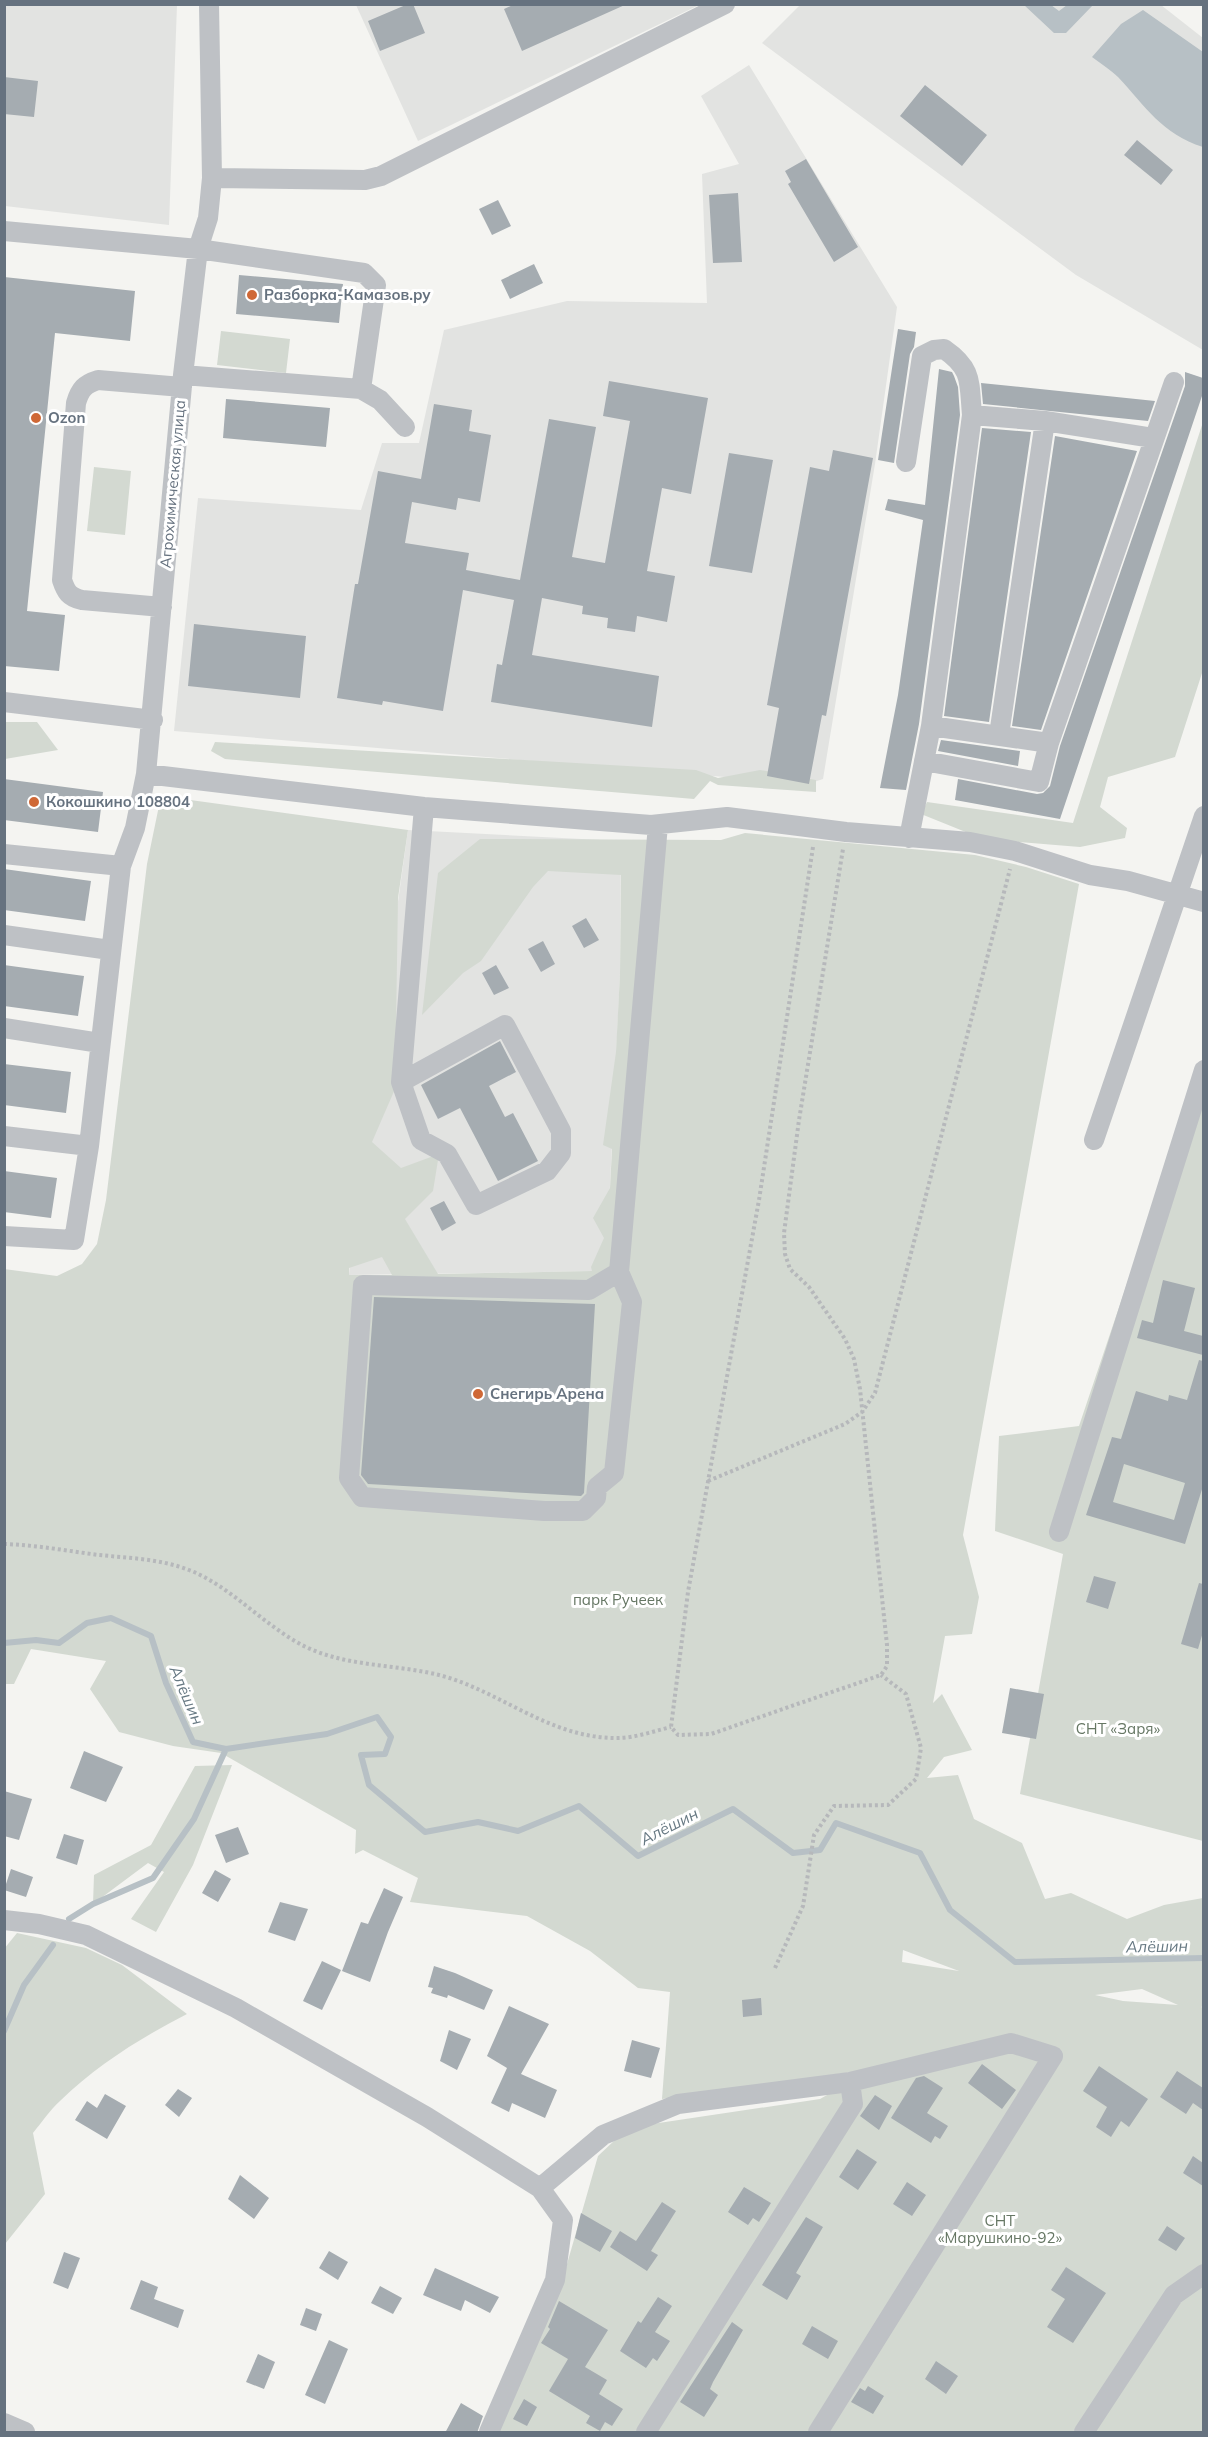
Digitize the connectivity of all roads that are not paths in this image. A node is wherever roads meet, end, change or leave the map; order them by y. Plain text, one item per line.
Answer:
1 (209, 4) edge
2 (725, 4) edge
3 (212, 178) junction
4 (4, 231) edge
5 (198, 249) junction
6 (182, 381) junction
7 (1174, 382) dead end
8 (361, 389) junction
9 (972, 415) junction
10 (1045, 421) junction
11 (405, 427) dead end
12 (1153, 438) junction
13 (906, 462) dead end
14 (162, 607) junction
15 (4, 702) edge
16 (153, 720) junction
17 (931, 726) junction
18 (999, 735) junction
19 (1049, 743) junction
20 (924, 761) junction
21 (146, 774) junction
22 (424, 807) junction
23 (1203, 816) edge
24 (658, 825) junction
25 (909, 838) junction
26 (4, 854) edge
27 (121, 866) junction
28 (1177, 893) junction
29 (1203, 902) edge
30 (4, 935) edge
31 (110, 950) junction
32 (4, 1028) edge
33 (100, 1043) junction
34 (1203, 1070) edge
35 (401, 1082) junction
36 (4, 1136) edge
37 (1094, 1140) dead end
38 (89, 1146) junction
39 (4, 1236) edge
40 (620, 1272) junction
41 (1059, 1533) dead end
42 (4, 1920) edge
43 (850, 2082) junction
44 (540, 2188) junction
45 (1203, 2274) edge
46 (4, 2423) edge
47 (25, 2433) edge
48 (489, 2433) edge
49 (646, 2433) edge
50 (818, 2433) edge
51 (1084, 2433) edge

1 - 3 street, Агрохимическая улица
2 - 3 street
3 - 5 street, Агрохимическая улица
4 - 5 street
5 - 6 street, Агрохимическая улица
5 - 8 street
6 - 8 street
6 - 14 street, Агрохимическая улица
6 - 14 street
7 - 12 street
8 - 11 street
9 - 10 street
9 - 13 street
9 - 17 street
10 - 12 street
10 - 18 street
12 - 19 street
14 - 16 street, Агрохимическая улица
15 - 16 street
16 - 21 street, Агрохимическая улица
17 - 18 street
17 - 20 street
18 - 19 street
19 - 20 street
20 - 25 street
21 - 22 street
21 - 27 street, Агрохимическая улица
22 - 24 street
22 - 35 street
23 - 28 street
24 - 25 street
24 - 40 street
25 - 28 street
26 - 27 street
27 - 31 street, Агрохимическая улица
28 - 29 street
28 - 37 street
30 - 31 street
31 - 33 street, Агрохимическая улица
32 - 33 street
33 - 38 street, Агрохимическая улица
34 - 41 street
35 - 35 street
36 - 38 street
38 - 39 street, Агрохимическая улица
40 - 40 street
42 - 44 street
43 - 44 street
43 - 49 street
43 - 50 street
44 - 48 street
45 - 51 street
46 - 47 street

